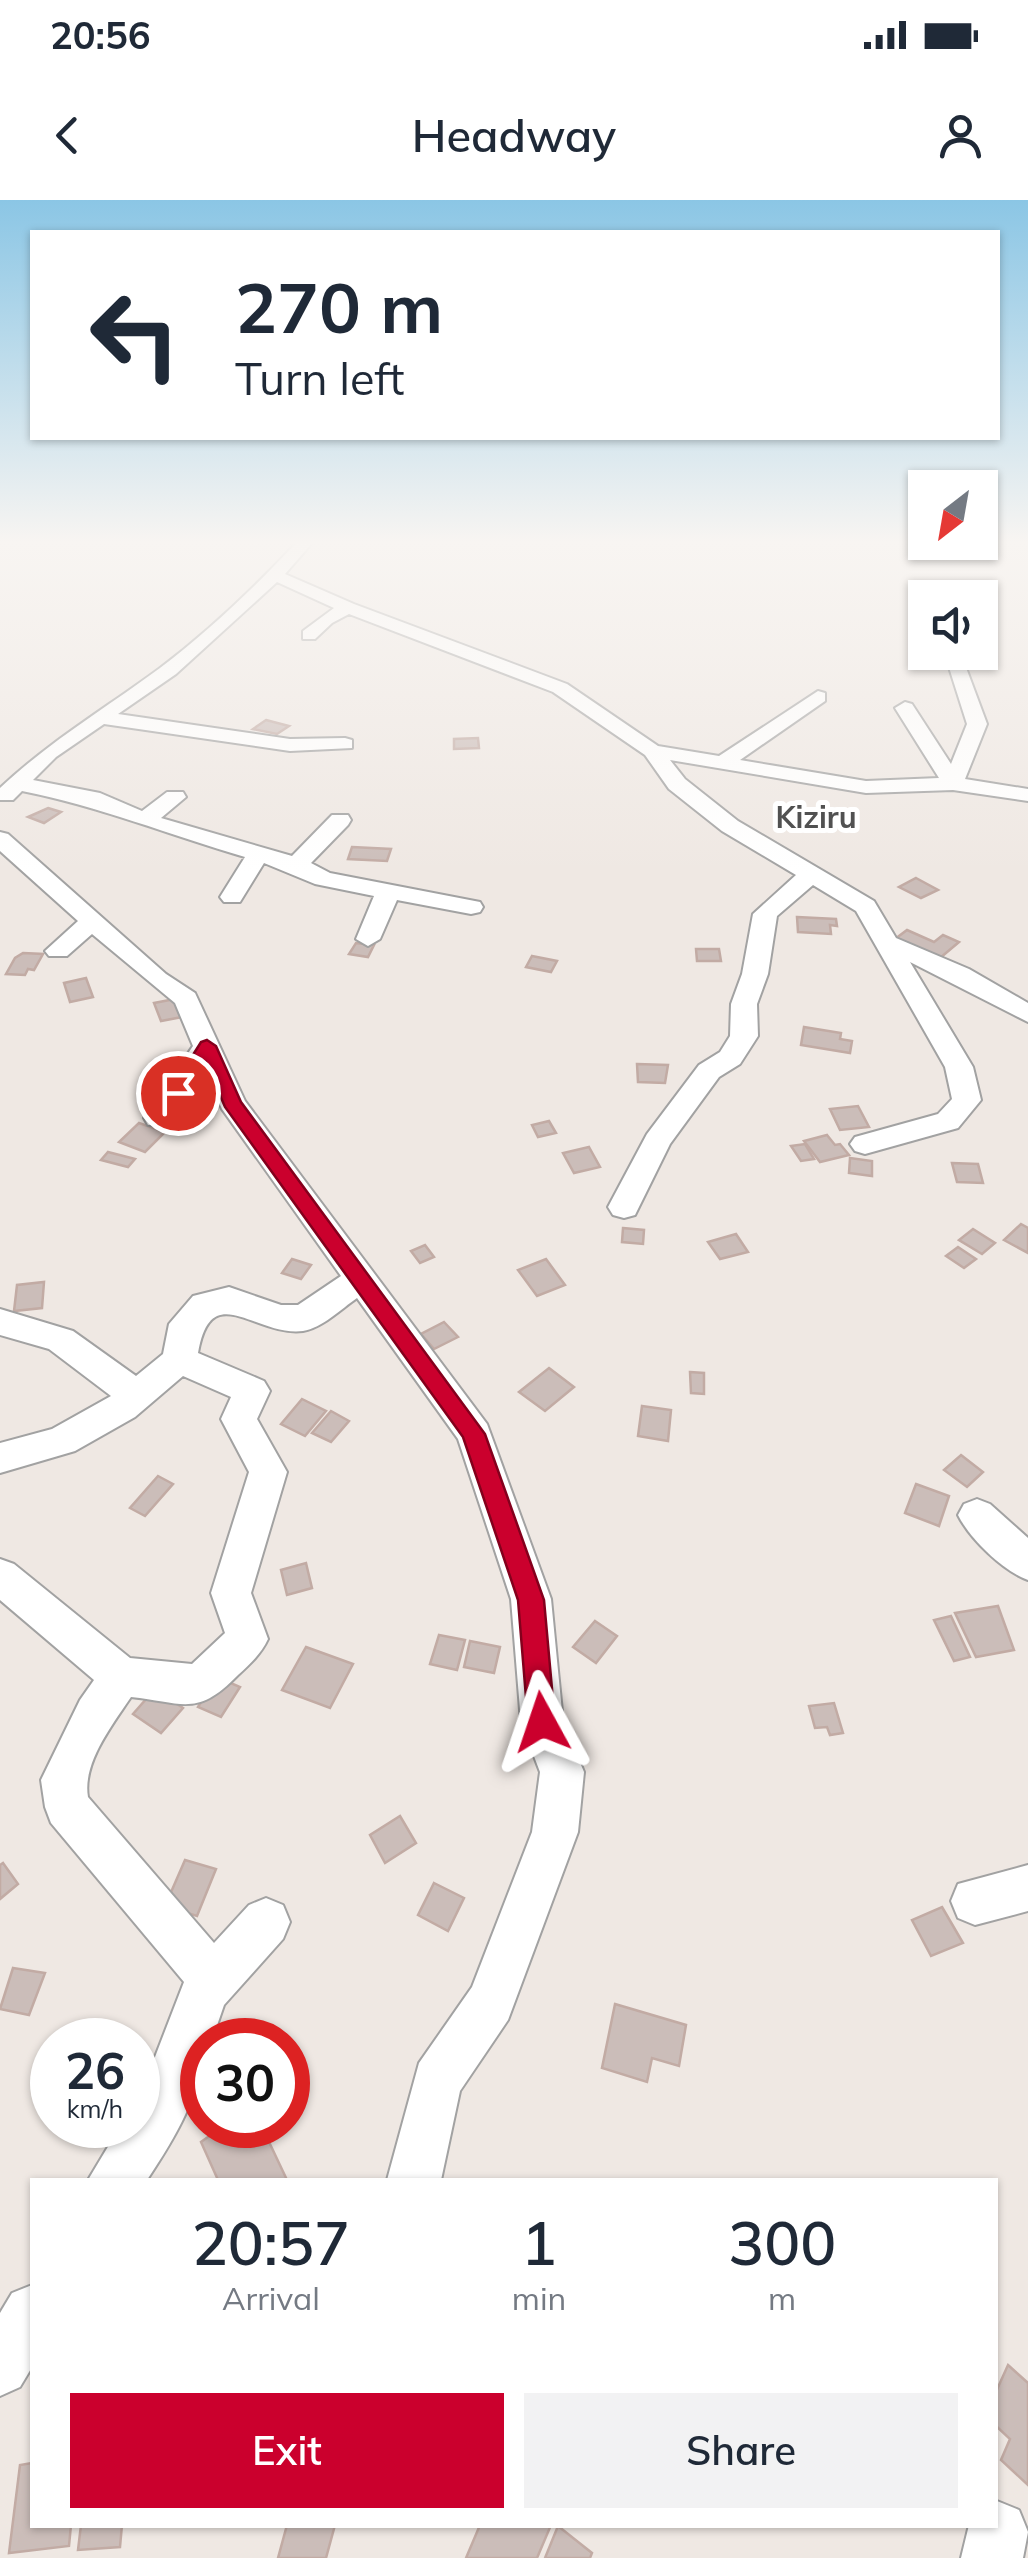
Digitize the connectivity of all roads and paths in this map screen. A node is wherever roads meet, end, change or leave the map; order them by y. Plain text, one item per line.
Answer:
1 (189, 652) edge
2 (465, 652) edge
3 (959, 670) edge
4 (818, 698) dead end
5 (905, 708) dead end
6 (105, 718) junction
7 (345, 744) dead end
8 (652, 751) junction
9 (722, 763) junction
10 (952, 784) junction
11 (10, 791) edge
12 (1028, 795) edge
13 (174, 797) dead end
14 (145, 820) junction
15 (340, 820) dead end
16 (0, 839) edge
17 (258, 854) junction
18 (297, 865) junction
19 (811, 874) junction
20 (388, 892) junction
21 (232, 897) dead end
22 (472, 907) dead end
23 (92, 921) junction
24 (368, 939) dead end
25 (887, 942) junction
26 (58, 951) dead end
27 (1028, 1014) edge
28 (207, 1046) junction
29 (158, 1118) dead end
30 (865, 1144) dead end
31 (624, 1207) dead end
32 (361, 1279) junction
33 (0, 1322) edge
34 (179, 1360) junction
35 (136, 1395) junction
36 (0, 1458) edge
37 (976, 1515) dead end
38 (1028, 1562) edge
39 (0, 1576) edge
40 (121, 1676) junction
41 (1028, 1888) edge
42 (975, 1901) dead end
43 (266, 1922) dead end
44 (214, 1980) junction
45 (116, 2178) edge
46 (414, 2178) edge
47 (30, 2315) edge
48 (0, 2367) edge

1 - 6 street
2 - 8 street
3 - 10 street
4 - 9 street
5 - 10 street
6 - 7 street
6 - 11 street
8 - 9 street
8 - 19 street
9 - 10 street
10 - 12 street
11 - 14 street
13 - 14 street
14 - 17 street
15 - 18 street
16 - 23 street
17 - 18 street
17 - 21 street
18 - 20 street
19 - 25 street
19 - 31 street
20 - 22 street
20 - 24 street
23 - 26 street
23 - 28 street
25 - 27 street
25 - 30 street
28 - 29 street
28 - 32 street
32 - 34 street
32 - 46 street
33 - 35 street
34 - 35 street
34 - 40 street
35 - 36 street
37 - 38 street
39 - 40 street
40 - 44 street
41 - 42 street
43 - 44 street
44 - 45 street
47 - 48 street

